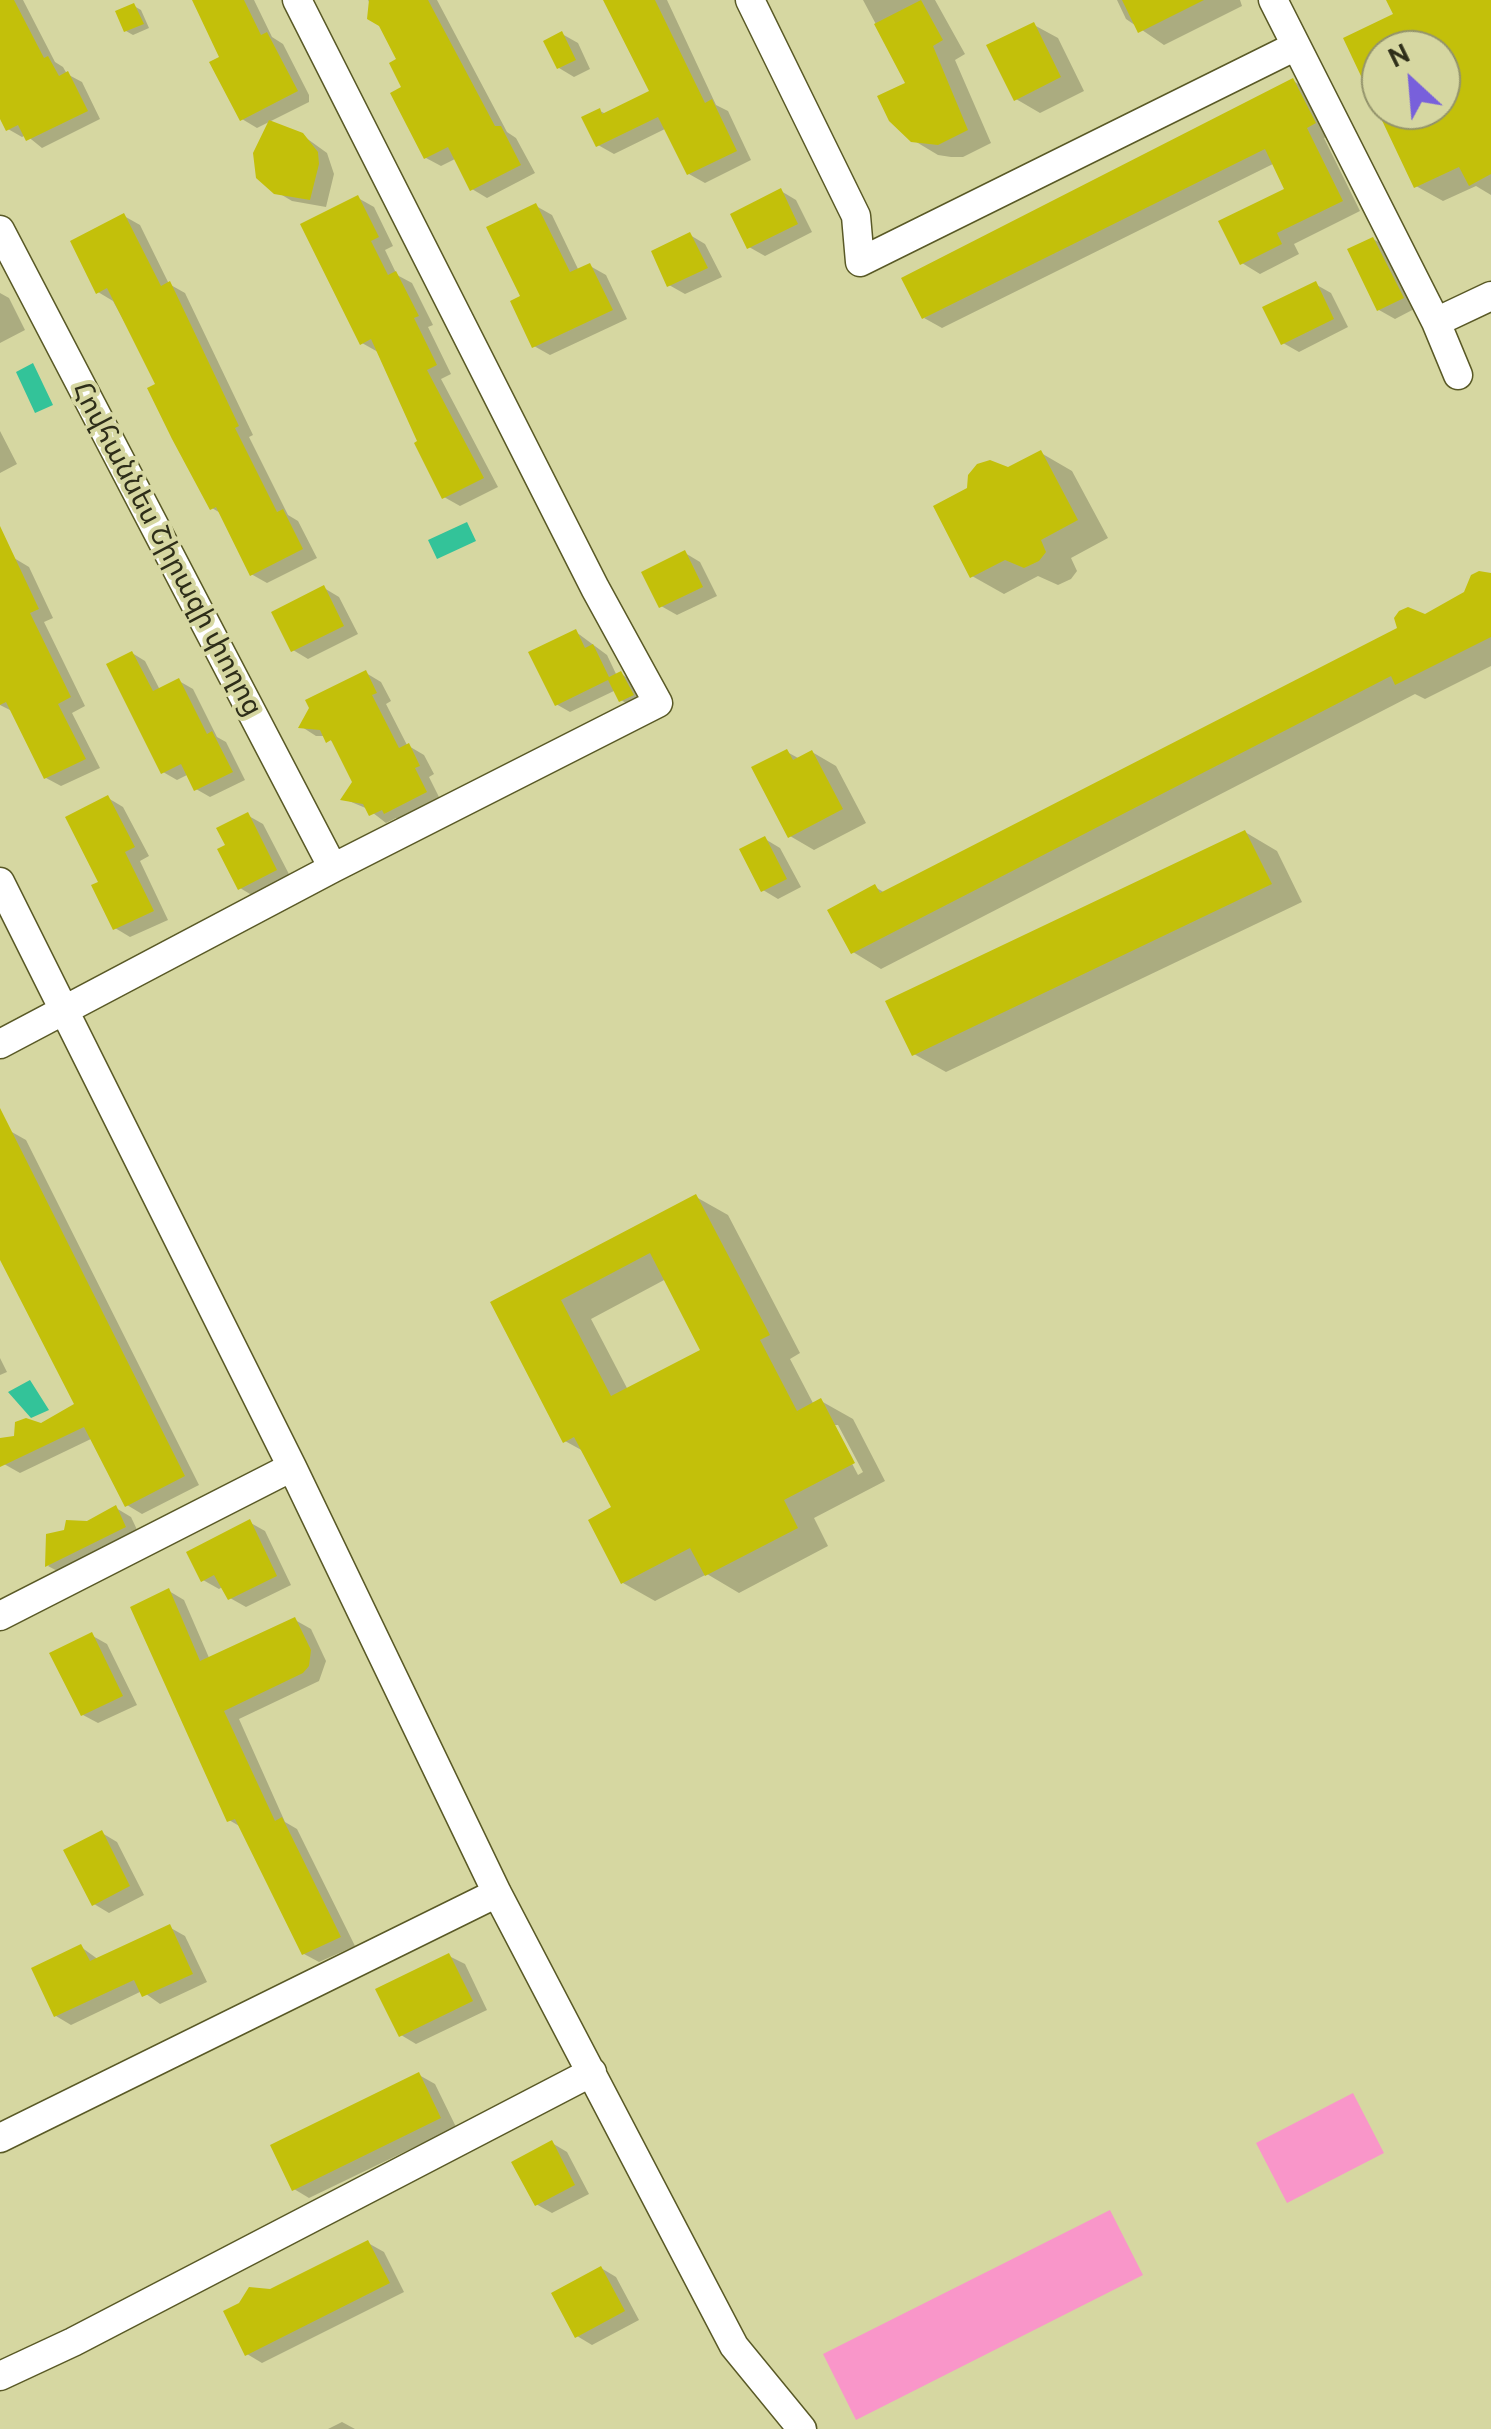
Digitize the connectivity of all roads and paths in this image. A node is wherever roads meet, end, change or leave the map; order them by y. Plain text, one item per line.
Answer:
1 (296, 0) edge
2 (750, 0) edge
3 (1273, 0) edge
4 (1296, 46) junction
5 (0, 230) edge
6 (1491, 296) edge
7 (1436, 322) junction
8 (1458, 375) dead end
9 (333, 868) junction
10 (0, 882) edge
11 (62, 1010) junction
12 (0, 1044) edge
13 (292, 1467) junction
14 (0, 1616) edge
15 (497, 1893) junction
16 (592, 2072) junction
17 (0, 2138) edge
18 (0, 2376) edge
19 (802, 2429) edge

1 - 9 street
2 - 4 street
3 - 4 street
4 - 7 street
5 - 9 street, Հովհաննես Շիրազի փողոց
6 - 7 street
7 - 8 street
9 - 11 street
10 - 11 street
11 - 12 street
11 - 13 street
13 - 14 street
13 - 15 street
15 - 16 street
15 - 17 street
16 - 18 street
16 - 19 street

